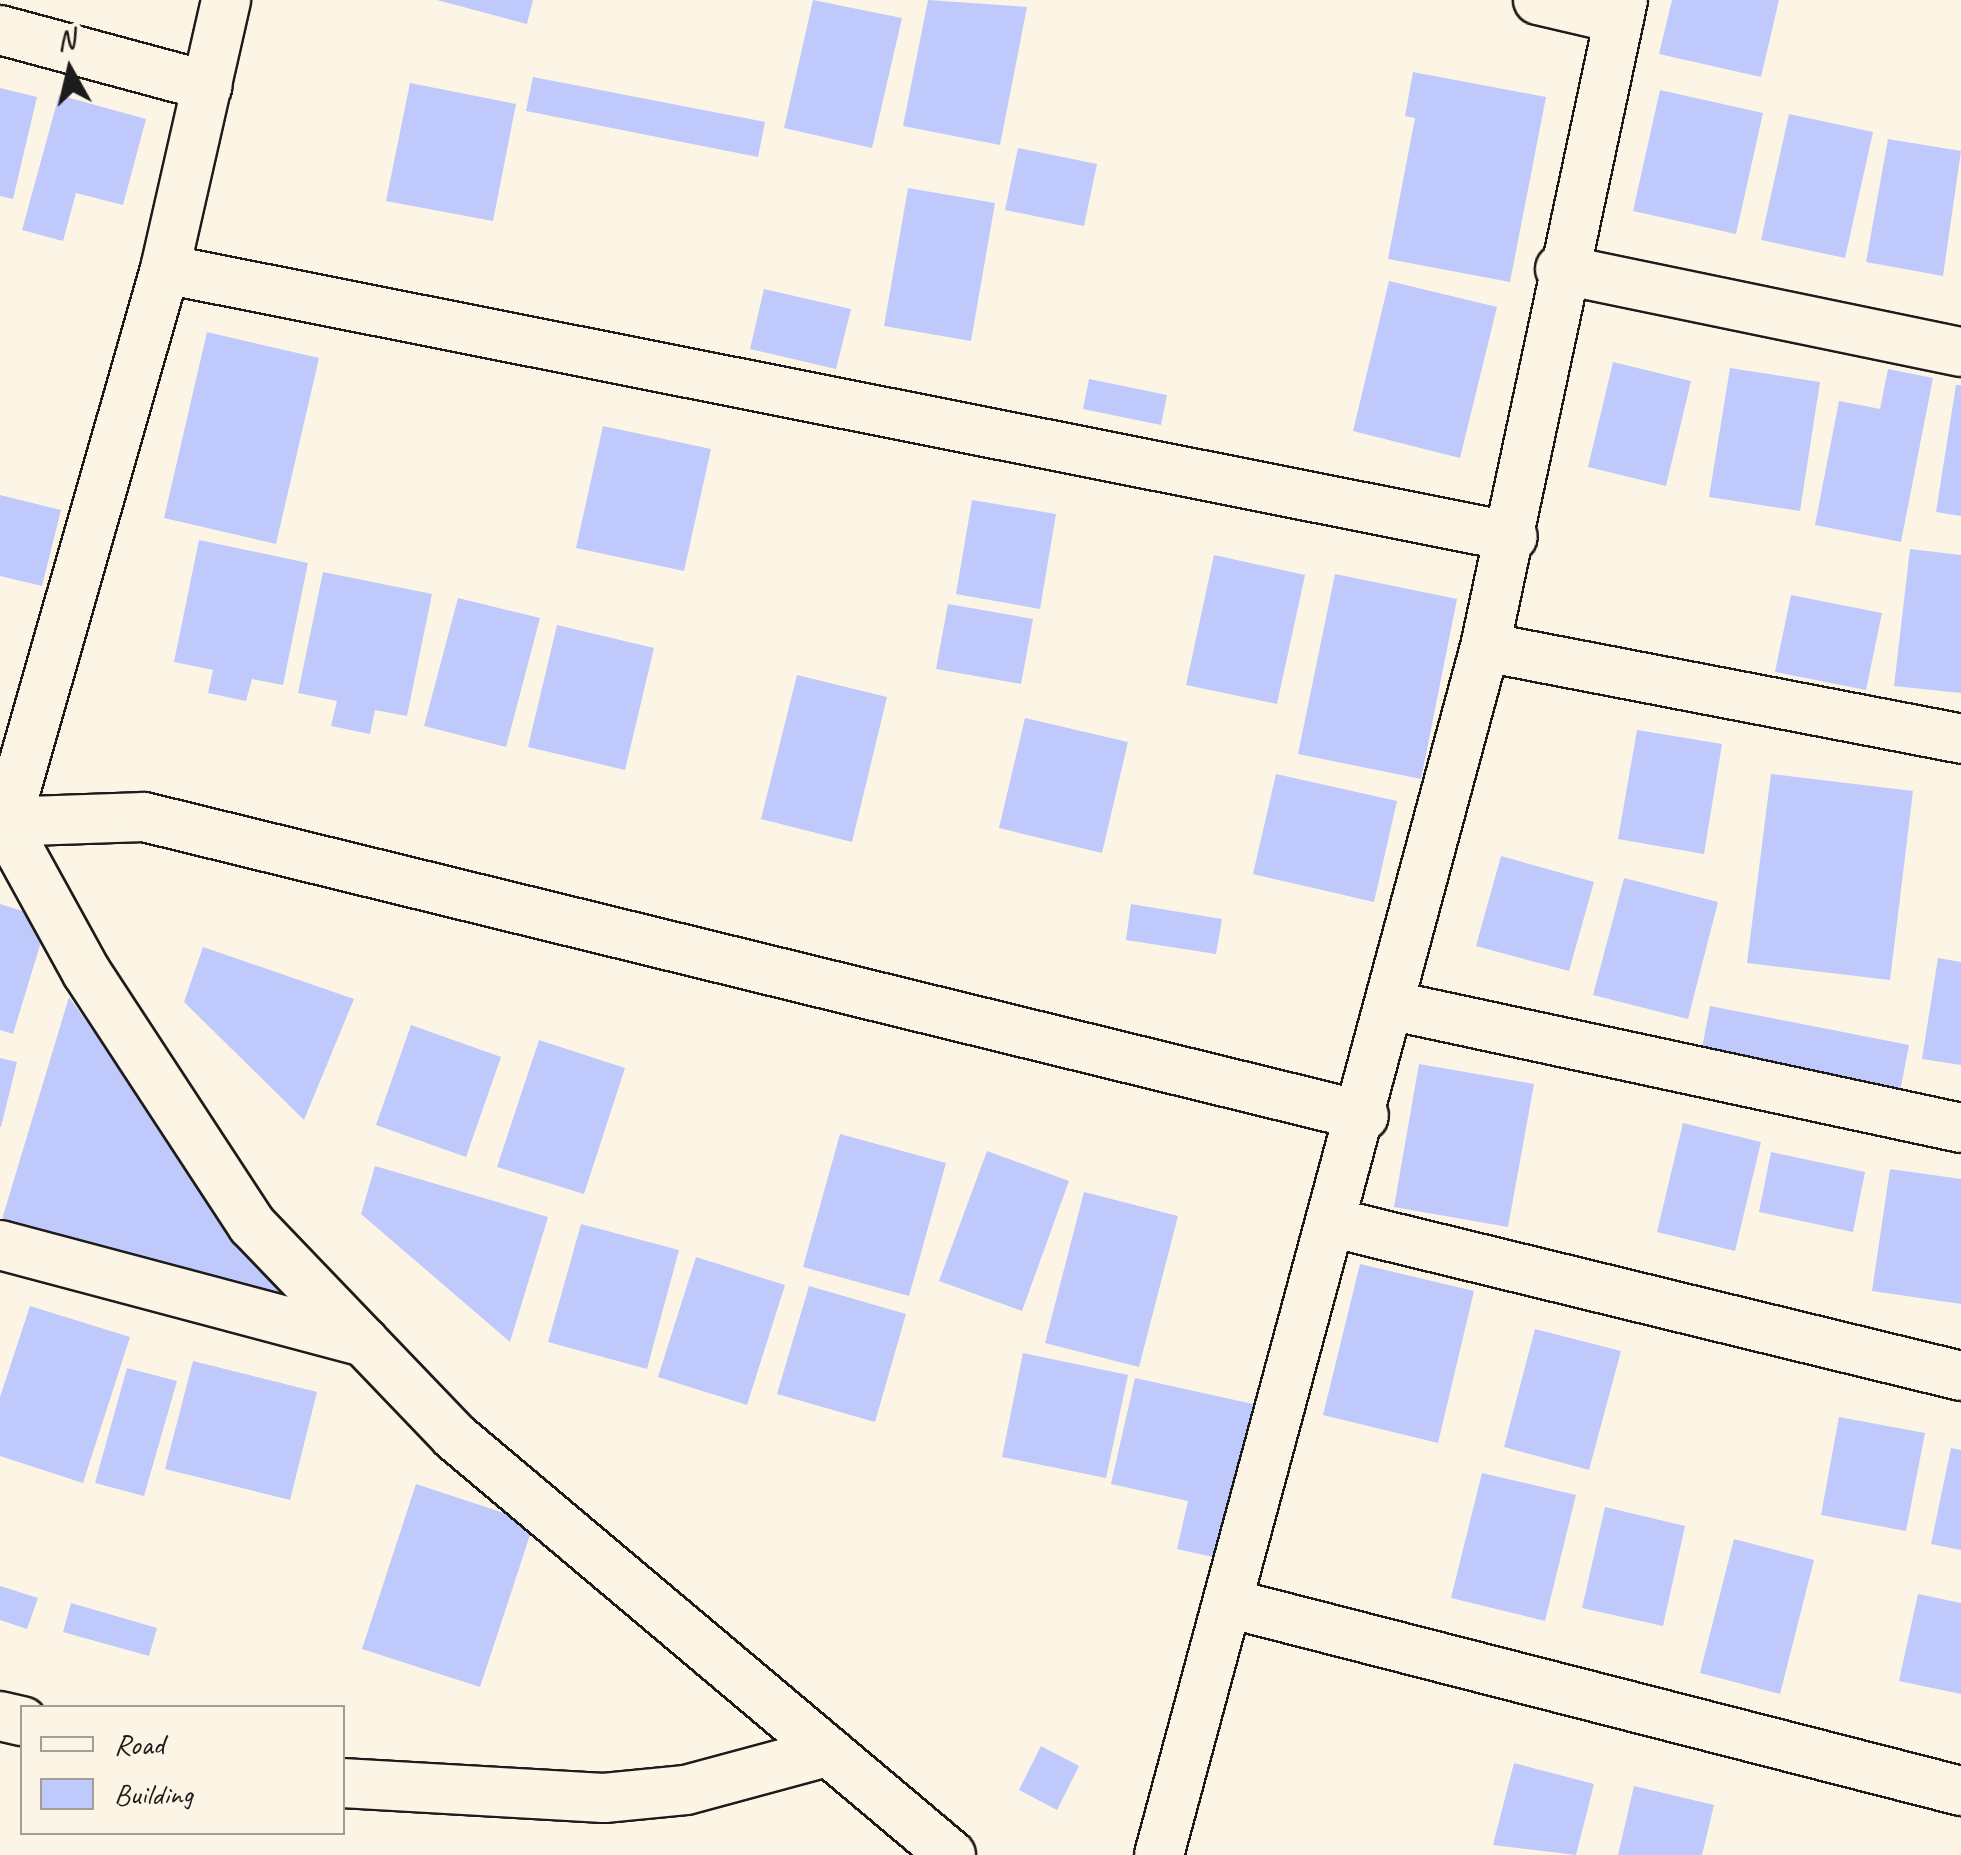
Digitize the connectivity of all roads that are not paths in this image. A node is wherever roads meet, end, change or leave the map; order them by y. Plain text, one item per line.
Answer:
1 (226, 0) edge
2 (1538, 0) edge
3 (1621, 9) edge
4 (0, 30) edge
5 (208, 86) junction
6 (165, 269) junction
7 (1560, 270) junction
8 (1961, 352) edge
9 (1512, 537) junction
10 (1485, 647) junction
11 (1961, 739) edge
12 (2, 820) edge
13 (1394, 1006) junction
14 (1364, 1116) junction
15 (1961, 1128) edge
16 (1334, 1223) junction
17 (0, 1245) edge
18 (364, 1342) junction
19 (1961, 1376) edge
20 (1232, 1604) junction
21 (827, 1752) junction
22 (345, 1783) edge
23 (1961, 1791) edge
24 (951, 1855) edge
25 (1159, 1855) edge

1 - 5 street
2 - 3 street
3 - 7 street
4 - 5 street
5 - 6 street
6 - 9 street
6 - 12 street
7 - 8 street
7 - 9 street
9 - 10 street
10 - 11 street
10 - 13 street
12 - 14 street
12 - 18 street
13 - 14 street
13 - 15 street
14 - 16 street
16 - 19 street
16 - 20 street
17 - 18 street
18 - 21 street
20 - 23 street
20 - 25 street
21 - 22 street
21 - 24 street

